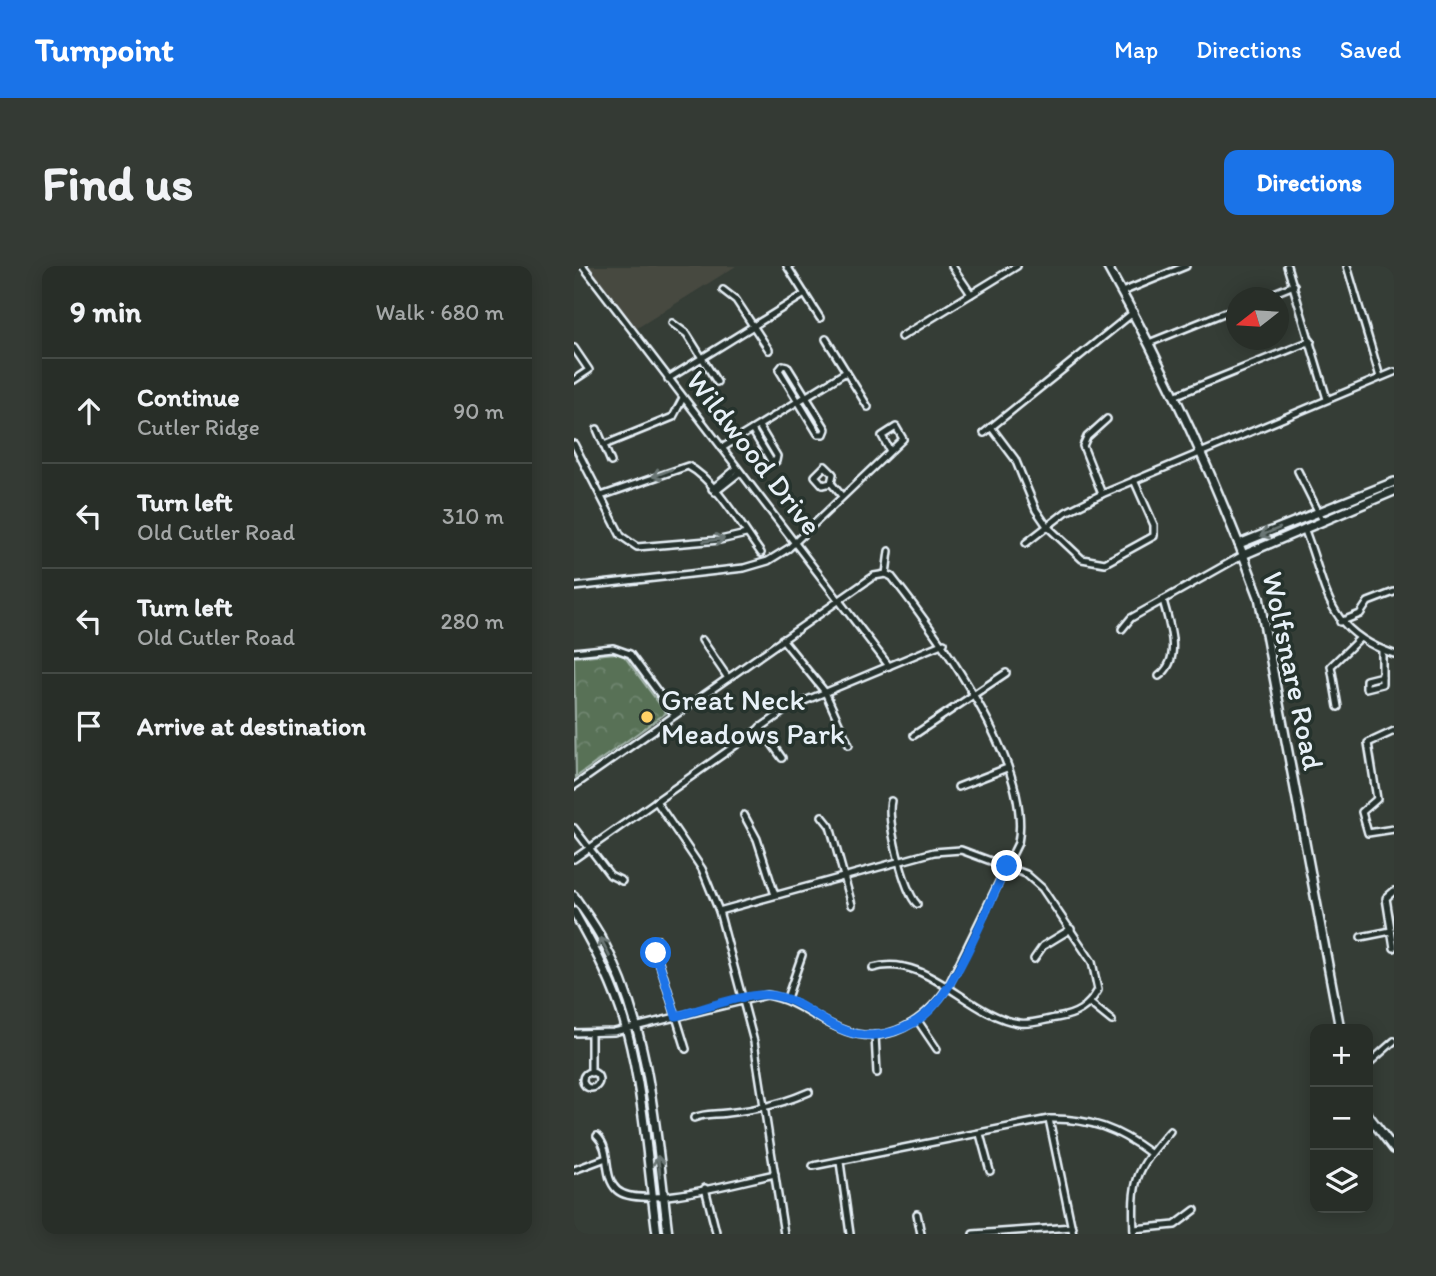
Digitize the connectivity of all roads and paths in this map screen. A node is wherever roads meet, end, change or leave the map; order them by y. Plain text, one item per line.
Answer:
1 (583, 266) edge
2 (787, 266) edge
3 (952, 266) edge
4 (1017, 266) edge
5 (1107, 266) edge
6 (1186, 266) edge
7 (1287, 266) edge
8 (1347, 266) edge
9 (1294, 285) junction
10 (1289, 287) edge
11 (723, 290) dead end
12 (1122, 292) junction
13 (805, 294) junction
14 (971, 294) junction
15 (1135, 312) junction
16 (1226, 312) edge
17 (820, 318) dead end
18 (672, 323) dead end
19 (753, 325) junction
20 (901, 337) dead end
21 (826, 339) dead end
22 (1311, 341) junction
23 (1149, 343) junction
24 (574, 348) edge
25 (769, 350) dead end
26 (702, 357) junction
27 (846, 372) junction
28 (1394, 372) edge
29 (1380, 377) junction
30 (668, 379) junction
31 (574, 380) edge
32 (717, 382) dead end
33 (806, 396) junction
34 (1173, 396) junction
35 (683, 398) junction
36 (1327, 399) junction
37 (798, 401) junction
38 (868, 407) dead end
39 (1107, 419) dead end
40 (759, 426) junction
41 (991, 427) junction
42 (597, 429) dead end
43 (752, 430) junction
44 (984, 433) dead end
45 (574, 444) edge
46 (604, 445) junction
47 (722, 448) junction
48 (890, 451) junction
49 (1198, 452) junction
50 (611, 462) dead end
51 (738, 471) junction
52 (1298, 471) dead end
53 (1134, 480) junction
54 (1394, 482) edge
55 (831, 483) dead end
56 (714, 490) junction
57 (1394, 491) edge
58 (1380, 492) junction
59 (1102, 494) junction
60 (601, 496) junction
61 (842, 496) junction
62 (1320, 512) junction
63 (1323, 520) junction
64 (1295, 522) junction
65 (1047, 527) junction
66 (1301, 529) junction
67 (747, 534) junction
68 (1154, 536) junction
69 (1162, 538) dead end
70 (794, 543) junction
71 (1026, 543) dead end
72 (1239, 544) junction
73 (889, 551) dead end
74 (761, 553) dead end
75 (1244, 555) junction
76 (886, 573) junction
77 (574, 587) edge
78 (1394, 592) edge
79 (1163, 600) junction
80 (838, 601) junction
81 (1340, 622) junction
82 (1122, 629) dead end
83 (782, 639) junction
84 (1359, 639) junction
85 (702, 640) dead end
86 (943, 643) junction
87 (1382, 650) junction
88 (574, 652) edge
89 (1394, 654) edge
90 (889, 666) junction
91 (1006, 673) dead end
92 (1159, 676) dead end
93 (1382, 676) dead end
94 (729, 678) junction
95 (825, 692) junction
96 (975, 694) junction
97 (1338, 707) dead end
98 (675, 715) junction
99 (760, 727) junction
100 (1394, 731) edge
101 (914, 735) dead end
102 (849, 745) dead end
103 (782, 758) dead end
104 (1007, 768) junction
105 (574, 786) edge
106 (958, 787) dead end
107 (656, 801) junction
108 (891, 801) dead end
109 (744, 815) dead end
110 (822, 816) dead end
111 (574, 828) edge
112 (1394, 829) edge
113 (589, 848) junction
114 (574, 859) edge
115 (900, 861) junction
116 (1007, 866) junction
117 (844, 877) junction
118 (622, 881) dead end
119 (1394, 891) edge
120 (775, 895) junction
121 (574, 896) edge
122 (917, 904) dead end
123 (852, 905) dead end
124 (719, 911) junction
125 (574, 912) edge
126 (1071, 929) junction
127 (1391, 931) junction
128 (1361, 937) dead end
129 (658, 940) dead end
130 (1394, 948) edge
131 (802, 955) dead end
132 (1034, 959) dead end
133 (873, 968) dead end
134 (947, 988) junction
135 (787, 998) junction
136 (742, 1000) junction
137 (1091, 1004) junction
138 (676, 1016) junction
139 (918, 1021) junction
140 (1112, 1021) dead end
141 (1339, 1024) edge
142 (637, 1026) junction
143 (626, 1029) junction
144 (574, 1033) edge
145 (591, 1034) junction
146 (875, 1035) junction
147 (1394, 1041) edge
148 (686, 1049) dead end
149 (937, 1049) dead end
150 (1373, 1060) edge
151 (591, 1073) dead end
152 (877, 1073) dead end
153 (809, 1092) dead end
154 (765, 1107) junction
155 (694, 1118) dead end
156 (1049, 1119) junction
157 (1373, 1122) edge
158 (1170, 1130) dead end
159 (980, 1135) junction
160 (597, 1136) dead end
161 (1394, 1149) edge
162 (1150, 1153) junction
163 (606, 1158) junction
164 (840, 1162) junction
165 (813, 1166) dead end
166 (574, 1170) edge
167 (990, 1171) dead end
168 (775, 1174) junction
169 (705, 1188) junction
170 (663, 1196) junction
171 (652, 1197) junction
172 (1195, 1210) dead end
173 (917, 1214) dead end
174 (1073, 1227) junction
175 (1134, 1231) edge
176 (716, 1232) dead end
177 (657, 1234) edge
178 (668, 1234) edge
179 (784, 1234) edge
180 (850, 1234) edge
181 (921, 1234) edge
182 (973, 1234) edge
183 (1073, 1234) edge

1 - 30 street, Wildwood Drive
2 - 13 street
3 - 14 street
4 - 14 street
5 - 12 street, Wolfsnare Road
6 - 12 street
7 - 9 street
8 - 29 street
9 - 10 street
9 - 22 street
11 - 19 street
12 - 15 street, Wolfsnare Road
13 - 17 street
13 - 19 street
14 - 20 street
15 - 23 street, Wolfsnare Road
15 - 41 street
16 - 23 street
18 - 26 street
19 - 25 street
19 - 26 street
21 - 27 street
22 - 34 street
22 - 36 street
23 - 34 street, Wolfsnare Road
24 - 31 street
26 - 30 street
26 - 32 street
27 - 33 street
27 - 38 street
28 - 29 street
29 - 36 street
30 - 35 street, Wildwood Drive
33 - 37 street
33 - 37 street
33 - 37 street
34 - 49 street, Wolfsnare Road
35 - 46 street
35 - 47 street, Wildwood Drive
36 - 49 street
37 - 40 street
39 - 59 street
40 - 43 street
40 - 43 street
41 - 44 street
41 - 65 street
42 - 46 street
43 - 47 street
45 - 60 street
46 - 50 street
47 - 51 street, Wildwood Drive
48 - 48 street
48 - 61 street
49 - 53 street
49 - 72 street, Wolfsnare Road
51 - 56 street
51 - 70 street, Wildwood Drive
52 - 62 street
53 - 59 street
53 - 68 street
54 - 58 street
55 - 61 street
56 -> 60 street
56 - 67 street
57 - 58 street
58 - 62 street
58 - 63 street
59 - 65 street
60 -> 67 street
61 - 70 street
62 - 63 street
62 - 64 street
63 - 66 street
64 - 66 street
64 -> 72 street
65 - 68 street
65 - 71 street
66 - 75 street
66 - 81 street
67 - 74 street
68 - 69 street
70 - 77 street
70 - 80 street, Wildwood Drive
72 - 75 street, Wolfsnare Road
73 - 76 street
75 - 79 street
75 - 141 street, Wolfsnare Road
76 - 80 street
76 - 86 street
78 - 81 street
79 - 82 street
79 - 92 street
80 - 83 street
80 - 90 street, Wildwood Drive
81 - 84 street
83 - 94 street
83 - 95 street
84 - 87 street
84 - 97 street
85 - 94 street
86 - 90 street
86 - 96 street
87 - 89 street
87 - 93 street
88 - 98 street
90 - 95 street
91 - 96 street
94 - 98 street
95 - 99 street
95 - 102 street
96 - 101 street
96 - 104 street
98 - 105 street
99 - 103 street
99 - 107 street
100 - 112 street
104 - 106 street
104 - 116 street
107 - 113 street
107 - 124 street
108 - 115 street
109 - 120 street
110 - 117 street
111 - 113 street
113 - 114 street
113 - 118 street
115 - 116 street
115 - 117 street
115 - 122 street
116 - 126 street
116 - 134 street
117 - 120 street
117 - 123 street
119 - 127 street
120 - 124 street
142 -> 121 street
124 - 136 street
125 - 143 street
126 - 132 street
126 - 137 street
127 - 128 street
127 - 130 street
129 - 138 street
131 - 135 street
133 - 134 street
134 - 137 street
134 - 139 street
135 - 136 street
135 - 146 street
136 - 138 street
136 - 154 street
137 - 140 street
138 - 142 street
138 - 148 street
139 - 146 street
139 - 149 street
142 - 143 street
170 -> 142 street
143 - 145 street
143 - 171 street
144 - 145 street
145 - 151 street
146 - 152 street
147 - 150 street
153 - 154 street
154 - 155 street
154 - 168 street
156 - 159 street
156 - 162 street
156 - 174 street
157 - 161 street
158 - 162 street
159 - 164 street
159 - 167 street
160 - 163 street
162 - 175 street
163 - 166 street
163 - 171 street
164 - 165 street
164 - 180 street
168 - 169 street
168 - 179 street
169 - 170 street
169 - 176 street
170 - 171 street
170 - 178 street
171 - 177 street
172 - 175 street
173 - 181 street
174 - 182 street
174 - 183 street

